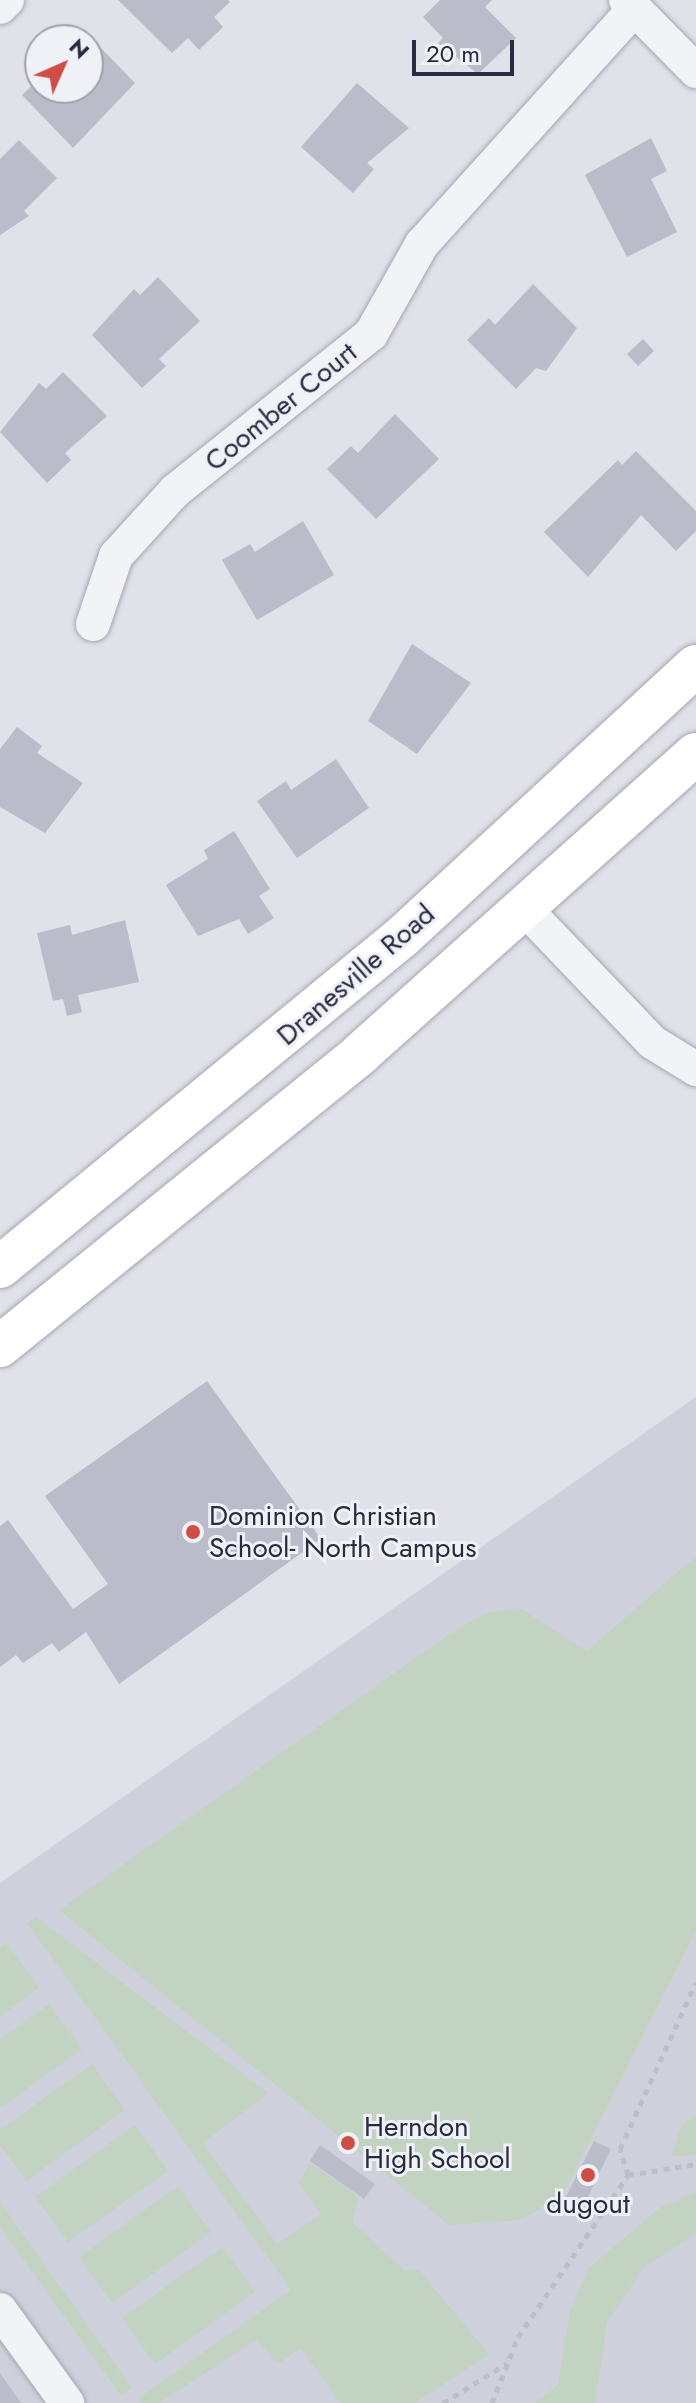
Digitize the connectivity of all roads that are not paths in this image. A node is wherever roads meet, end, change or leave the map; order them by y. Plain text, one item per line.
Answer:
1 (7, 0) edge
2 (630, 4) edge
3 (0, 7) edge
4 (696, 71) edge
5 (93, 624) dead end
6 (696, 666) edge
7 (696, 754) edge
8 (526, 910) junction
9 (696, 1069) edge
10 (0, 1267) edge
11 (0, 1346) edge
12 (0, 2310) edge
13 (67, 2403) edge

1 - 3 street
2 - 4 street
2 - 5 street, Coomber Court
6 - 10 main road, Dranesville Road
7 - 8 main road
8 - 9 street
8 - 11 main road
12 - 13 street

